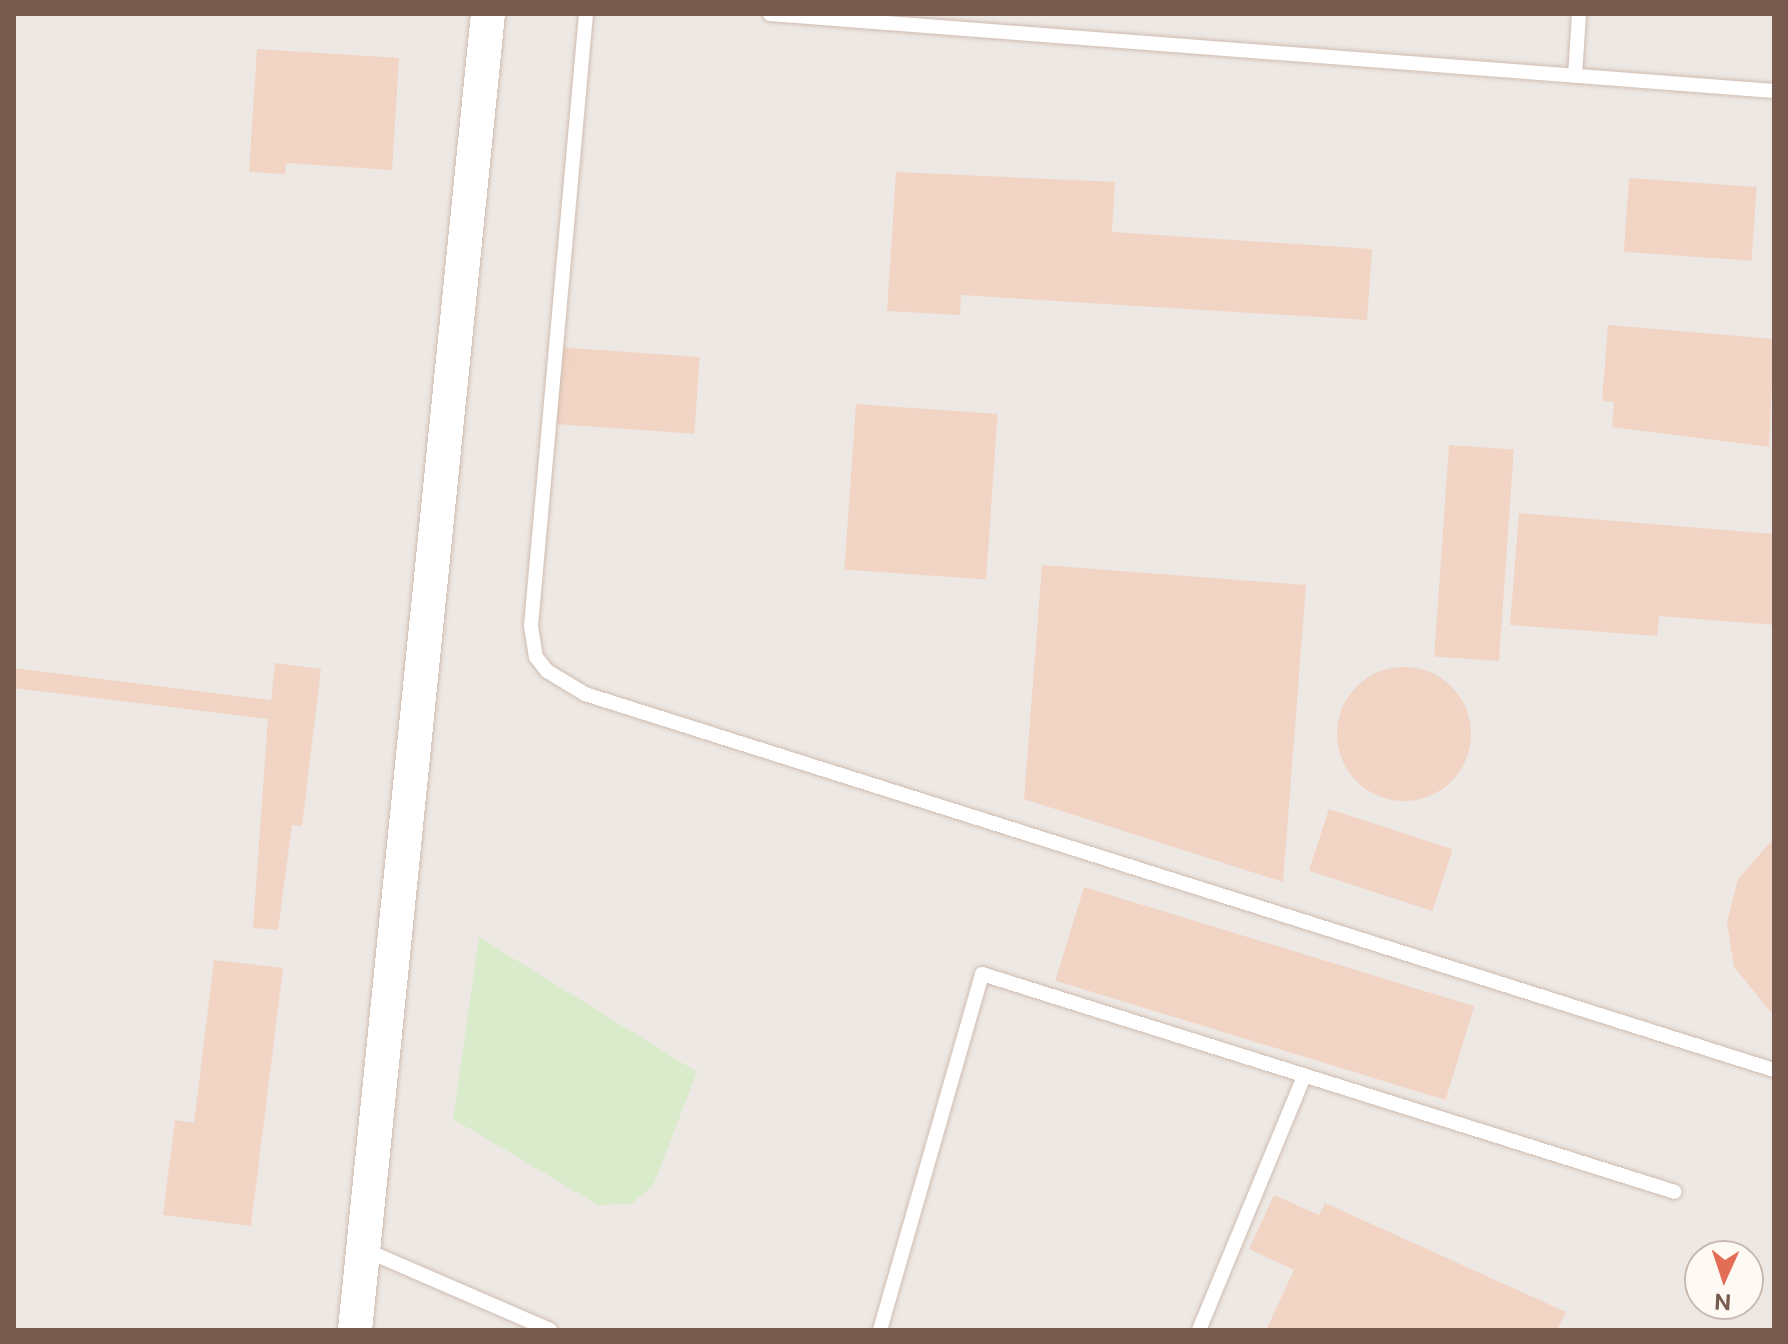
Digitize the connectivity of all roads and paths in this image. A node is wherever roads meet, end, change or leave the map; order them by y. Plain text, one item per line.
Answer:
1 (488, 14) edge
2 (586, 14) edge
3 (770, 14) edge
4 (1579, 14) edge
5 (1575, 76) junction
6 (1774, 91) edge
7 (1774, 1070) edge
8 (1304, 1076) junction
9 (1675, 1192) dead end
10 (363, 1249) junction
11 (355, 1330) edge
12 (550, 1330) edge
13 (880, 1330) edge
14 (1199, 1330) edge

1 - 10 street
2 - 7 lane
3 - 5 lane
4 - 5 lane
5 - 6 lane
8 - 9 lane
8 - 13 lane
8 - 14 lane
10 - 11 street
10 - 12 lane

